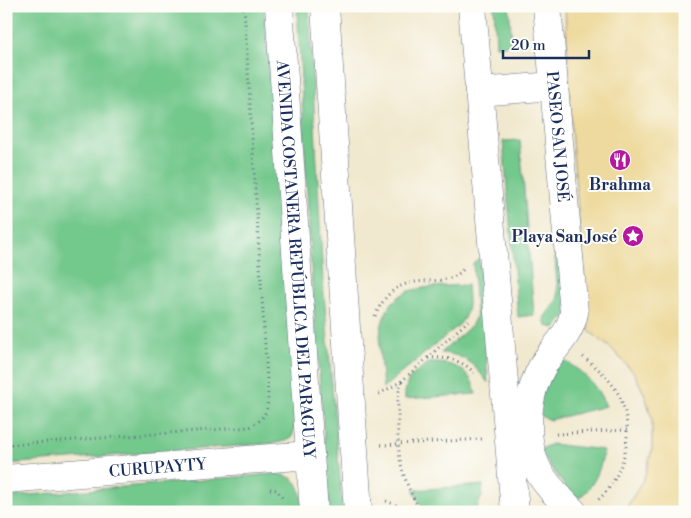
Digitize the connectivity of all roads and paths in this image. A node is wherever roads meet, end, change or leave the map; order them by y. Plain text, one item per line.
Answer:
1 (244, 6) edge
2 (279, 6) edge
3 (325, 6) edge
4 (472, 6) edge
5 (547, 6) edge
6 (554, 86) junction
7 (479, 92) junction
8 (491, 233) junction
9 (472, 313) dead end
10 (373, 322) dead end
11 (561, 341) junction
12 (402, 381) junction
13 (373, 397) dead end
14 (6, 445) edge
15 (310, 455) junction
16 (6, 479) edge
17 (369, 505) edge
18 (582, 509) edge
19 (314, 512) edge
20 (414, 512) edge
21 (421, 512) edge
22 (515, 512) edge

1 - 14 path
2 - 15 street, AVENIDA COSTANERA REPÚBLICA DEL PARAGUAY
3 - 17 street
4 - 7 street
5 - 6 street, PASEO SAN JOSÉ
6 - 7 street
6 - 11 street, PASEO SAN JOSÉ
7 - 8 street
8 - 10 path
8 - 22 street
9 - 12 path
11 - 18 street, PASEO SAN JOSÉ
11 - 18 path
12 - 13 path
12 - 21 path
15 - 16 street, CURUPAYTY
15 - 19 street, AVENIDA COSTANERA REPÚBLICA DEL PARAGUAY
17 - 20 path

